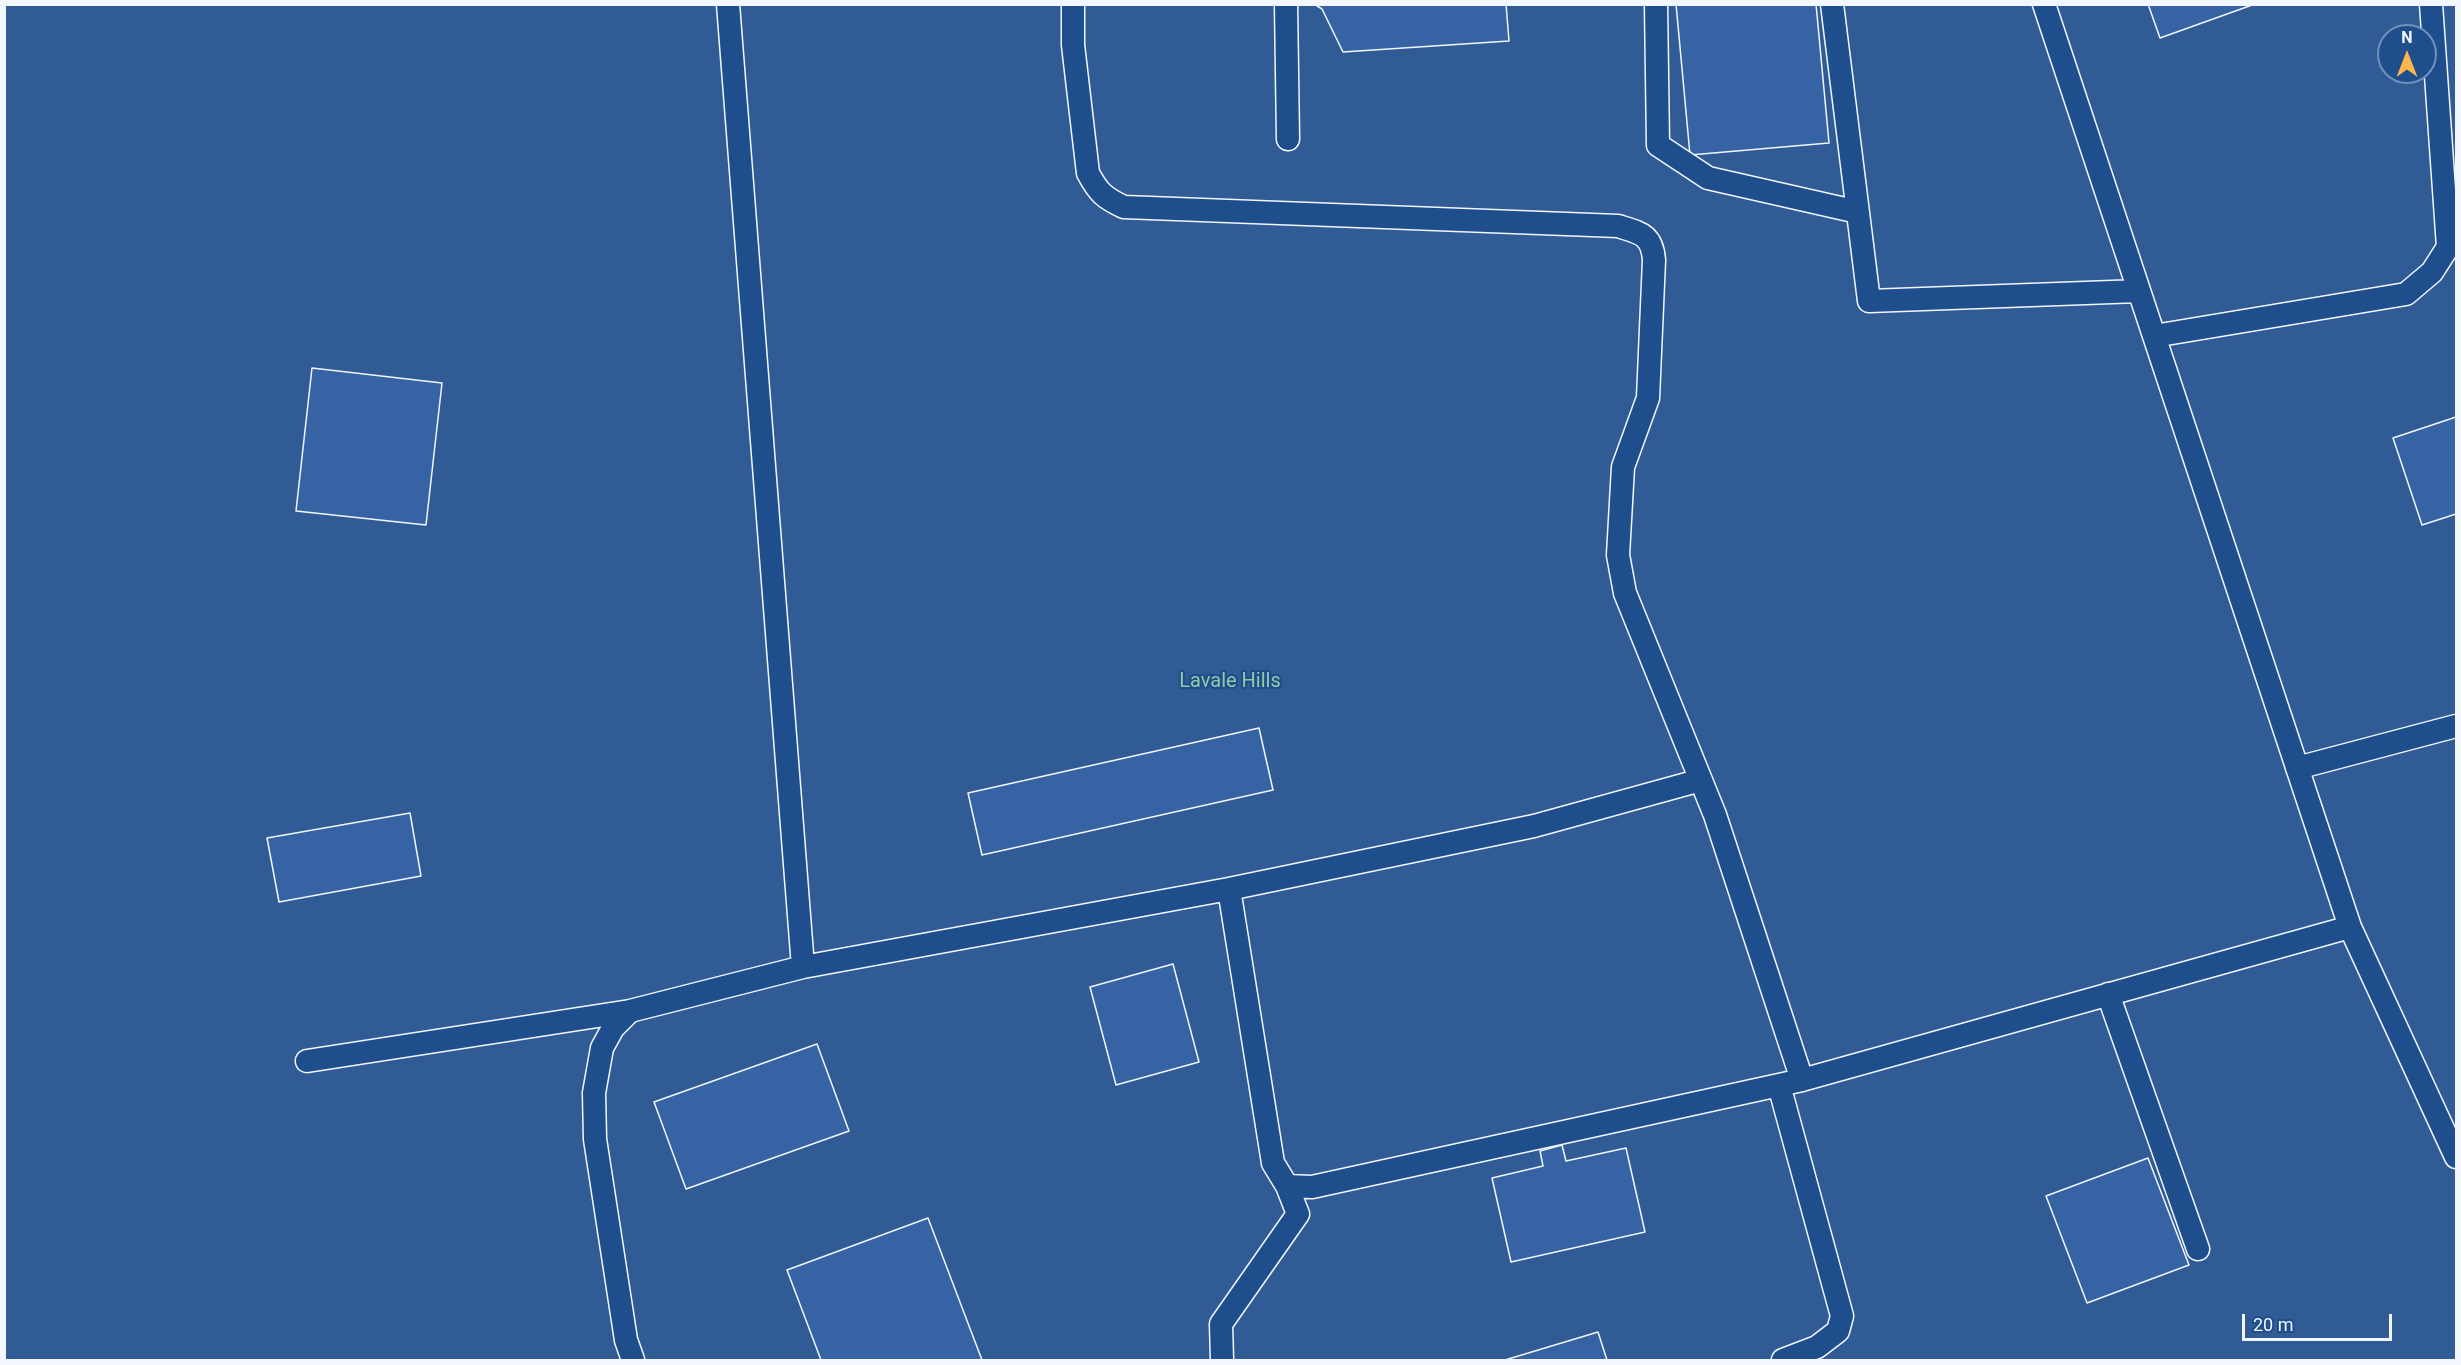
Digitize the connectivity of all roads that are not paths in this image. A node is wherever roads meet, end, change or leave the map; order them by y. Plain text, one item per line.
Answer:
1 (728, 4) edge
2 (1073, 4) edge
3 (1286, 4) edge
4 (1656, 4) edge
5 (1832, 4) edge
6 (2044, 4) edge
7 (2431, 4) edge
8 (1288, 139) dead end
9 (1858, 212) junction
10 (2139, 291) junction
11 (2154, 336) junction
12 (2457, 726) edge
13 (2297, 768) junction
14 (1701, 780) junction
15 (1229, 889) junction
16 (2350, 927) junction
17 (803, 967) junction
18 (2108, 994) junction
19 (630, 1011) junction
20 (307, 1061) dead end
21 (1802, 1080) junction
22 (1779, 1085) junction
23 (2457, 1157) edge
24 (1287, 1186) junction
25 (2198, 1249) dead end
26 (633, 1360) edge
27 (1222, 1360) edge
28 (1783, 1360) edge

1 - 17 lane
2 - 14 lane
3 - 8 lane
4 - 9 lane
5 - 9 lane
6 - 10 lane
7 - 11 lane
9 - 10 lane
10 - 11 lane
11 - 13 lane
12 - 13 lane
13 - 16 lane
14 - 15 lane
14 - 21 lane
15 - 17 lane
15 - 24 lane
16 - 18 lane
16 - 23 lane
17 - 19 lane
18 - 21 lane
18 - 25 lane
19 - 20 lane
19 - 26 lane
21 - 22 lane
22 - 24 lane
22 - 28 lane
24 - 27 lane

